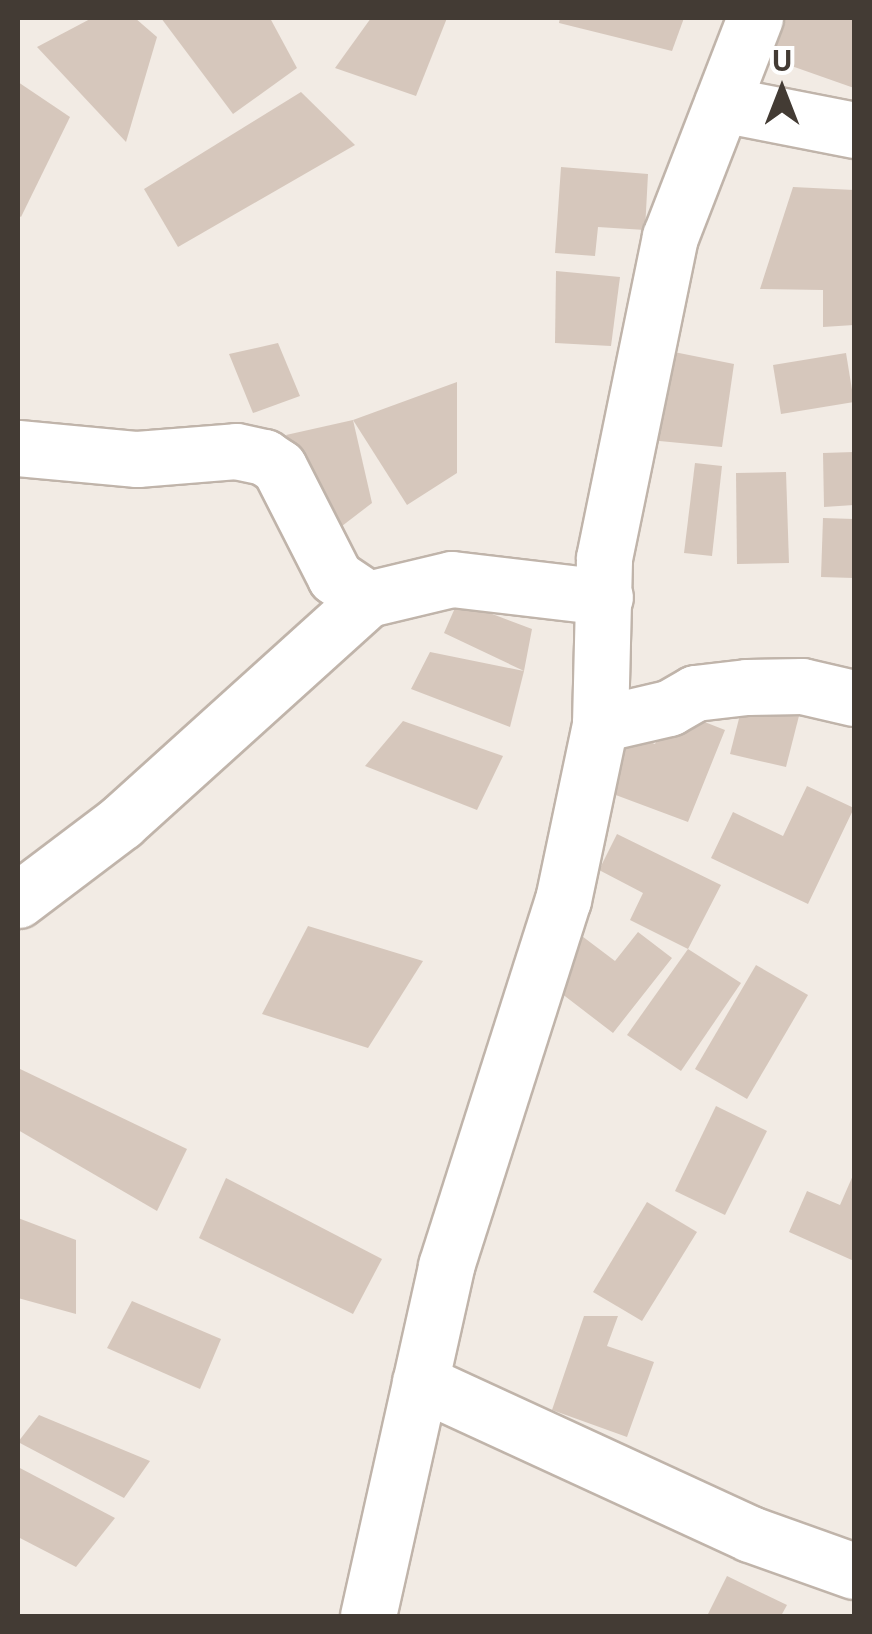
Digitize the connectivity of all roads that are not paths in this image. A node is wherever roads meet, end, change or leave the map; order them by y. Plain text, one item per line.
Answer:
1 (755, 18) edge
2 (722, 104) junction
3 (854, 130) edge
4 (18, 448) edge
5 (605, 598) junction
6 (368, 599) junction
7 (854, 698) edge
8 (600, 724) junction
9 (18, 900) edge
10 (420, 1382) junction
11 (854, 1571) edge
12 (368, 1616) edge

1 - 2 street
2 - 3 street
2 - 5 street
4 - 6 street
5 - 6 street
5 - 8 street
6 - 9 street
7 - 8 street
8 - 10 street
10 - 11 street
10 - 12 street

